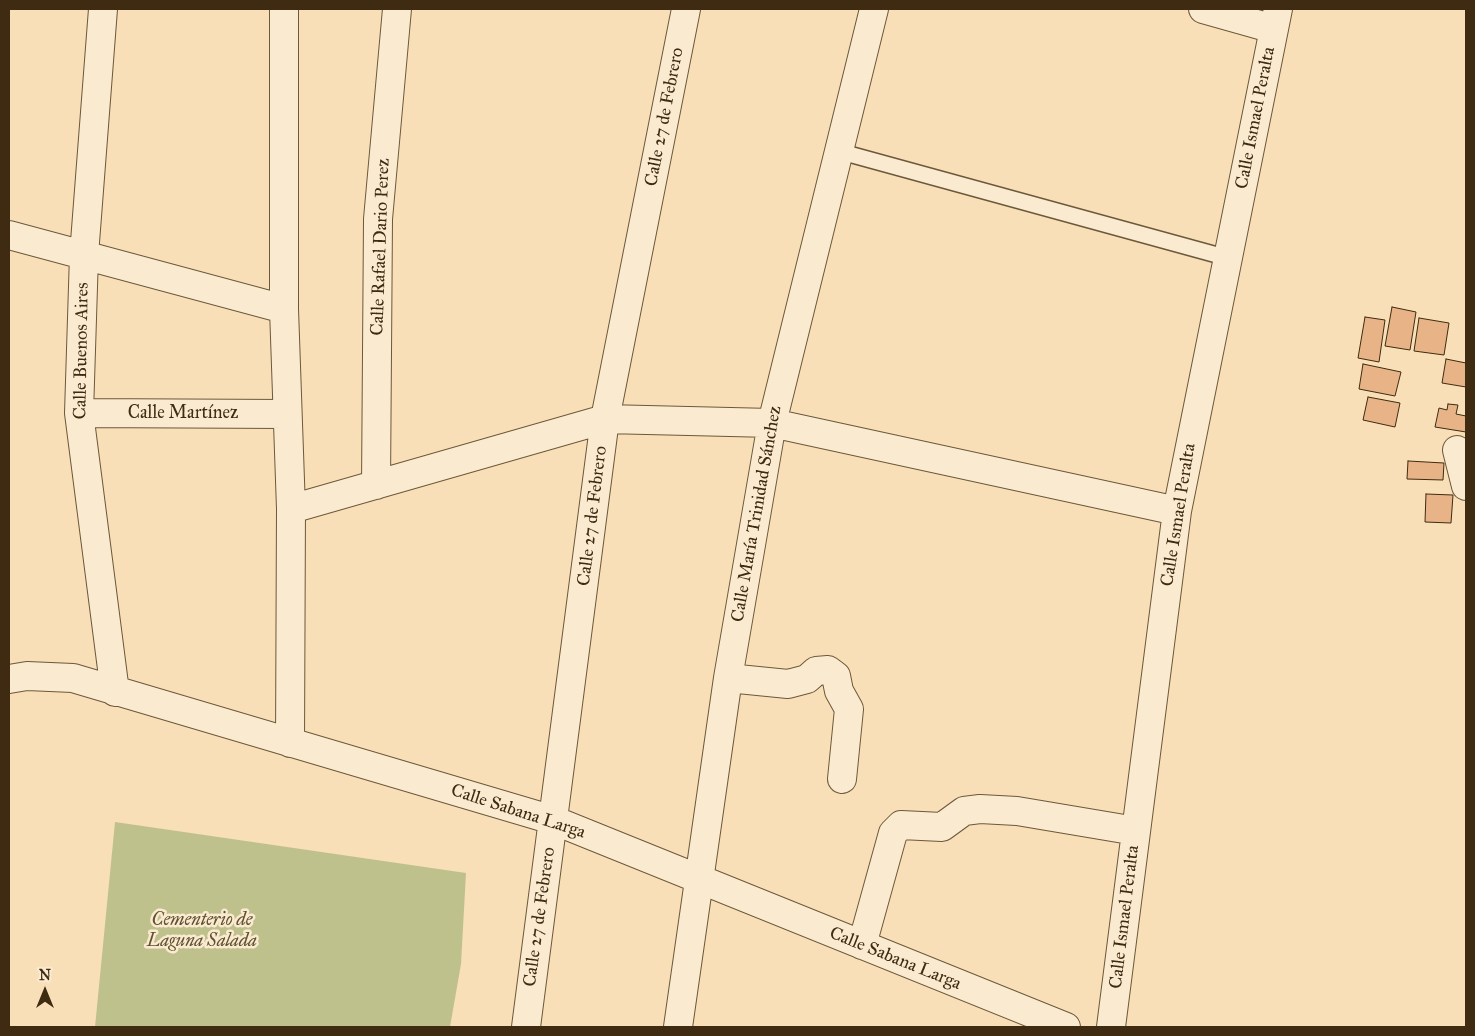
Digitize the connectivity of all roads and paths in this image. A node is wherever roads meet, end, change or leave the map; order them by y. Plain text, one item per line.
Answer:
1 (103, 9) edge
2 (284, 9) edge
3 (397, 9) edge
4 (686, 9) edge
5 (874, 9) edge
6 (1203, 9) edge
7 (1276, 19) edge
8 (838, 151) junction
9 (9, 235) edge
10 (84, 255) junction
11 (1228, 258) junction
12 (284, 309) junction
13 (79, 413) junction
14 (286, 414) junction
15 (605, 419) junction
16 (772, 423) junction
17 (1457, 450) dead end
18 (376, 485) junction
19 (1466, 486) edge
20 (291, 509) junction
21 (1177, 510) junction
22 (728, 678) junction
23 (9, 679) edge
24 (116, 692) junction
25 (290, 743) junction
26 (842, 779) dead end
27 (553, 820) junction
28 (1136, 831) junction
29 (698, 880) junction
30 (862, 946) junction
31 (526, 1027) edge
32 (678, 1027) edge
33 (1066, 1027) edge
34 (1112, 1027) edge

1 - 10 street, Calle Buenos Aires
2 - 12 street
3 - 18 street, Calle Rafael Dario Perez
4 - 15 street, Calle 27 de Febrero
5 - 8 street, Calle María Trinidad Sánchez
6 - 7 street
7 - 11 street, Calle Ismael Peralta
8 - 11 lane
8 - 16 street, Calle María Trinidad Sánchez
9 - 10 street
10 - 12 street
10 - 13 street, Calle Buenos Aires
11 - 21 street, Calle Ismael Peralta
12 - 14 street
13 - 14 street, Calle Martínez
13 - 24 street, Calle Buenos Aires
14 - 20 street
15 - 16 street
15 - 18 street
15 - 27 street, Calle 27 de Febrero
16 - 21 street
16 - 22 street, Calle María Trinidad Sánchez
17 - 19 street
18 - 20 street
20 - 25 street
21 - 28 street, Calle Ismael Peralta
22 - 26 street
22 - 29 street, Calle María Trinidad Sánchez
23 - 24 street, Calle Sabana Larga
24 - 25 street, Calle Sabana Larga
25 - 27 street, Calle Sabana Larga
27 - 29 street, Calle Sabana Larga
27 - 31 street, Calle 27 de Febrero
28 - 30 street
28 - 34 street, Calle Ismael Peralta
29 - 30 street, Calle Sabana Larga
29 - 32 street, Calle María Trinidad Sánchez
30 - 33 street, Calle Sabana Larga

